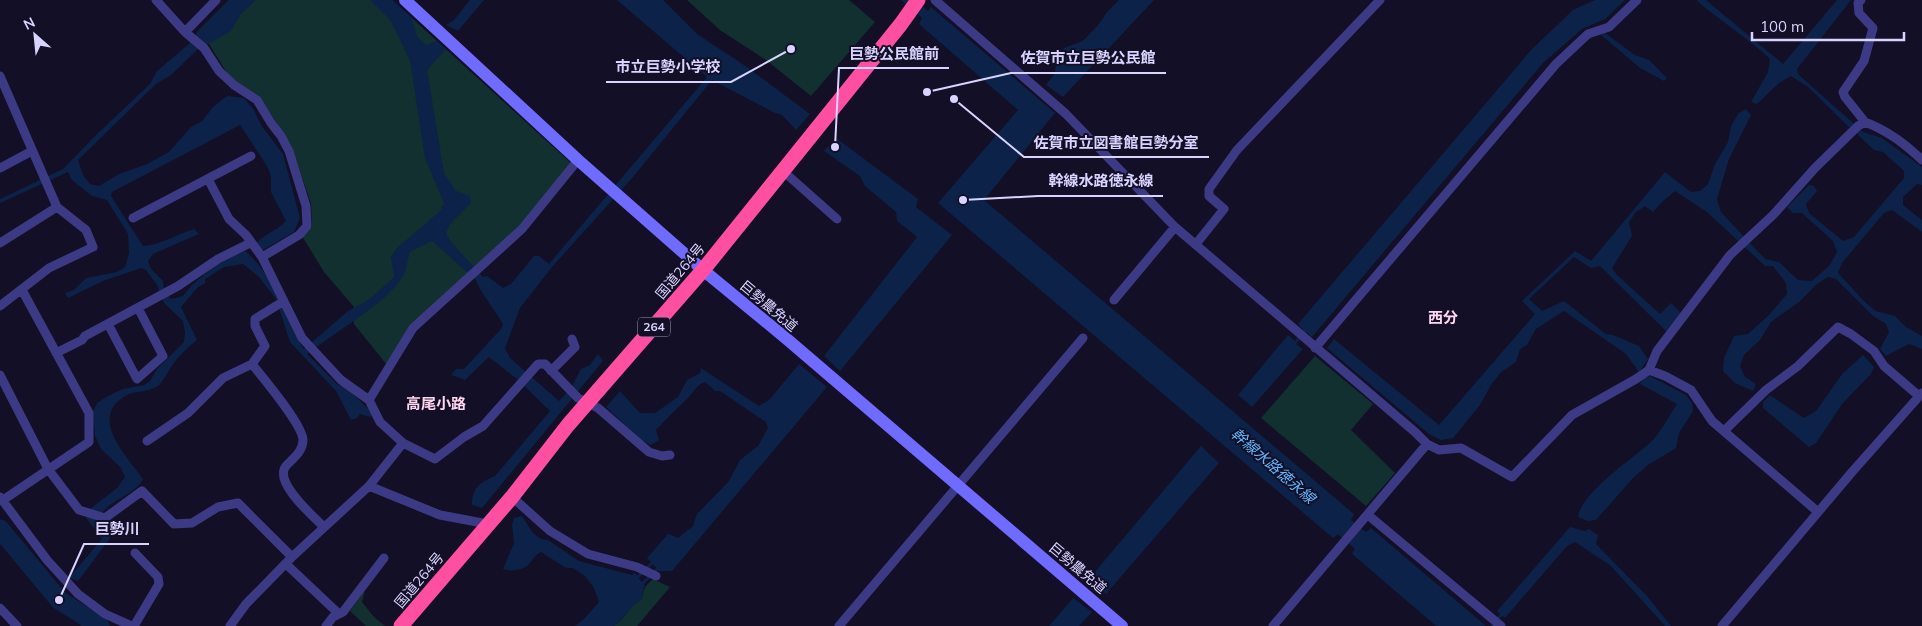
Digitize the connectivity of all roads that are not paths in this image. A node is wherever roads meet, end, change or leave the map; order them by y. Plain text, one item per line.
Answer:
1 (156, 0) edge
2 (216, 0) edge
3 (405, 0) edge
4 (918, 0) edge
5 (935, 0) edge
6 (1380, 0) edge
7 (1637, 0) edge
8 (1861, 0) edge
9 (189, 34) junction
10 (0, 76) edge
11 (1859, 126) junction
12 (32, 151) junction
13 (251, 156) dead end
14 (578, 160) junction
15 (1922, 160) edge
16 (0, 168) edge
17 (783, 171) junction
18 (208, 179) junction
19 (57, 207) junction
20 (133, 218) dead end
21 (837, 219) dead end
22 (1175, 227) junction
23 (250, 242) junction
24 (0, 243) edge
25 (1196, 244) junction
26 (262, 258) junction
27 (703, 270) junction
28 (22, 290) junction
29 (1114, 300) dead end
30 (284, 301) junction
31 (0, 306) edge
32 (138, 308) junction
33 (108, 324) junction
34 (1083, 338) dead end
35 (572, 339) dead end
36 (1315, 348) junction
37 (56, 353) junction
38 (252, 364) junction
39 (1648, 370) junction
40 (551, 371) junction
41 (0, 375) edge
42 (1921, 394) edge
43 (370, 400) junction
44 (583, 400) junction
45 (1724, 431) junction
46 (147, 440) dead end
47 (402, 443) junction
48 (1426, 444) junction
49 (670, 455) dead end
50 (48, 469) junction
51 (369, 486) junction
52 (957, 486) junction
53 (512, 496) junction
54 (1, 499) edge
55 (1818, 512) junction
56 (1368, 515) junction
57 (488, 524) junction
58 (324, 527) junction
59 (135, 553) dead end
60 (384, 558) dead end
61 (289, 561) junction
62 (656, 576) dead end
63 (0, 608) edge
64 (339, 614) junction
65 (1497, 623) edge
66 (17, 626) edge
67 (133, 626) edge
68 (230, 626) edge
69 (326, 626) edge
70 (401, 626) edge
71 (839, 626) edge
72 (1122, 626) edge
73 (1273, 626) edge
74 (1722, 626) edge

1 - 9 street
2 - 9 street
3 - 14 street, 巨勢農免道
4 - 17 highway, 国道264号 / 264
5 - 22 street
6 - 25 street
7 - 36 street
8 - 11 street
9 - 26 street
10 - 12 street
11 - 15 street
11 - 39 street
12 - 16 street
12 - 19 street
13 - 18 street
14 - 27 street, 巨勢農免道
14 - 43 street
17 - 21 street
17 - 27 highway, 国道264号 / 264
18 - 20 street
18 - 23 street
19 - 24 street
19 - 28 street
22 - 25 street
22 - 29 street
23 - 26 street
23 - 32 street
25 - 36 street
26 - 30 street
27 - 44 highway, 国道264号 / 264
27 - 52 street, 巨勢農免道
28 - 31 street
28 - 37 street
30 - 38 street
30 - 43 street
32 - 33 street
32 - 33 street
33 - 37 street
34 - 52 street
35 - 40 street
36 - 48 street
37 - 50 street
38 - 46 street
38 - 58 street
39 - 45 street
39 - 48 street
40 - 44 street
40 - 47 street
41 - 50 street
42 - 45 street
42 - 55 street
43 - 47 street
44 - 49 street
44 - 53 highway, 国道264号 / 264
45 - 55 street
47 - 51 street
48 - 56 street
50 - 54 street
50 - 61 street
51 - 57 street
51 - 58 street
52 - 71 street
52 - 72 street, 巨勢農免道
53 - 57 highway, 国道264号 / 264
53 - 62 street
54 - 67 street
55 - 74 street
56 - 65 street
56 - 73 street
57 - 70 highway, 国道264号 / 264
58 - 61 street
59 - 67 street
60 - 64 street
61 - 64 street
61 - 68 street
63 - 66 street
64 - 69 street

